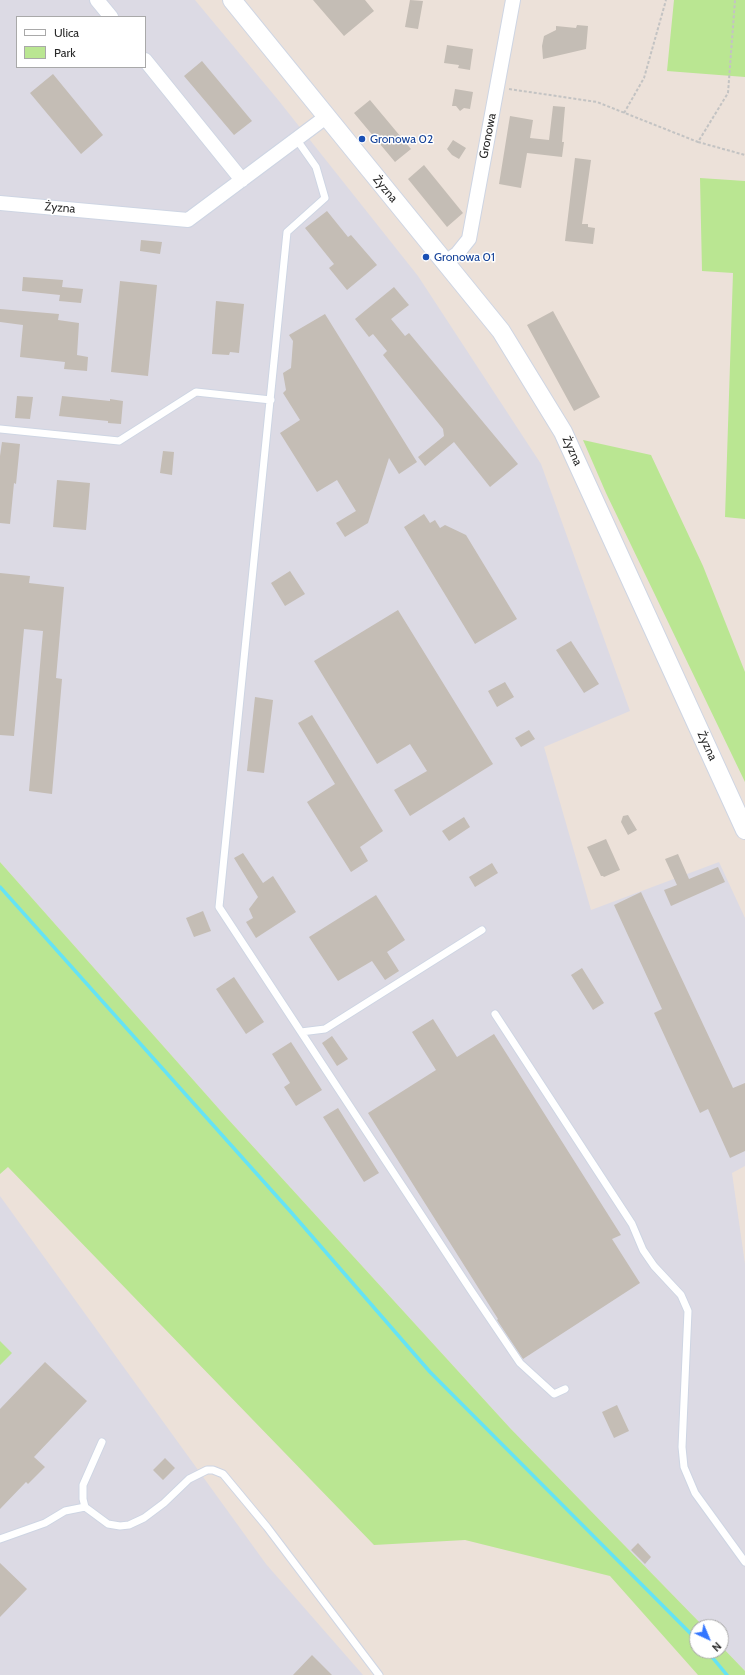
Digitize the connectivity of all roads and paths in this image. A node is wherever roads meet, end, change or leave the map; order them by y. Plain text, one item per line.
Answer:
1 (97, 0) edge
2 (232, 0) edge
3 (513, 0) edge
4 (666, 0) edge
5 (735, 0) edge
6 (110, 16) edge
7 (146, 61) edge
8 (497, 87) junction
9 (624, 113) junction
10 (326, 117) junction
11 (297, 140) junction
12 (698, 142) junction
13 (745, 155) edge
14 (242, 180) junction
15 (0, 203) edge
16 (445, 262) junction
17 (271, 400) junction
18 (0, 429) edge
19 (745, 830) edge
20 (482, 930) dead end
21 (494, 1014) dead end
22 (301, 1032) junction
23 (565, 1388) dead end
24 (102, 1442) dead end
25 (85, 1507) junction
26 (0, 1539) edge
27 (745, 1562) edge
28 (379, 1675) edge

1 - 6 street
2 - 10 street, Żyzna
3 - 8 street, Gronowa
4 - 9 path
5 - 12 path
7 - 14 street
8 - 9 path
8 - 16 street, Gronowa
9 - 12 path
10 - 11 street, Żyzna
10 - 16 street, Żyzna
11 - 14 street, Żyzna
11 - 17 lane
12 - 13 path
14 - 15 street, Żyzna
16 - 19 street, Żyzna
17 - 18 lane
17 - 22 lane
20 - 22 lane
21 - 27 lane
22 - 23 lane
24 - 25 lane
25 - 26 lane
25 - 28 lane

